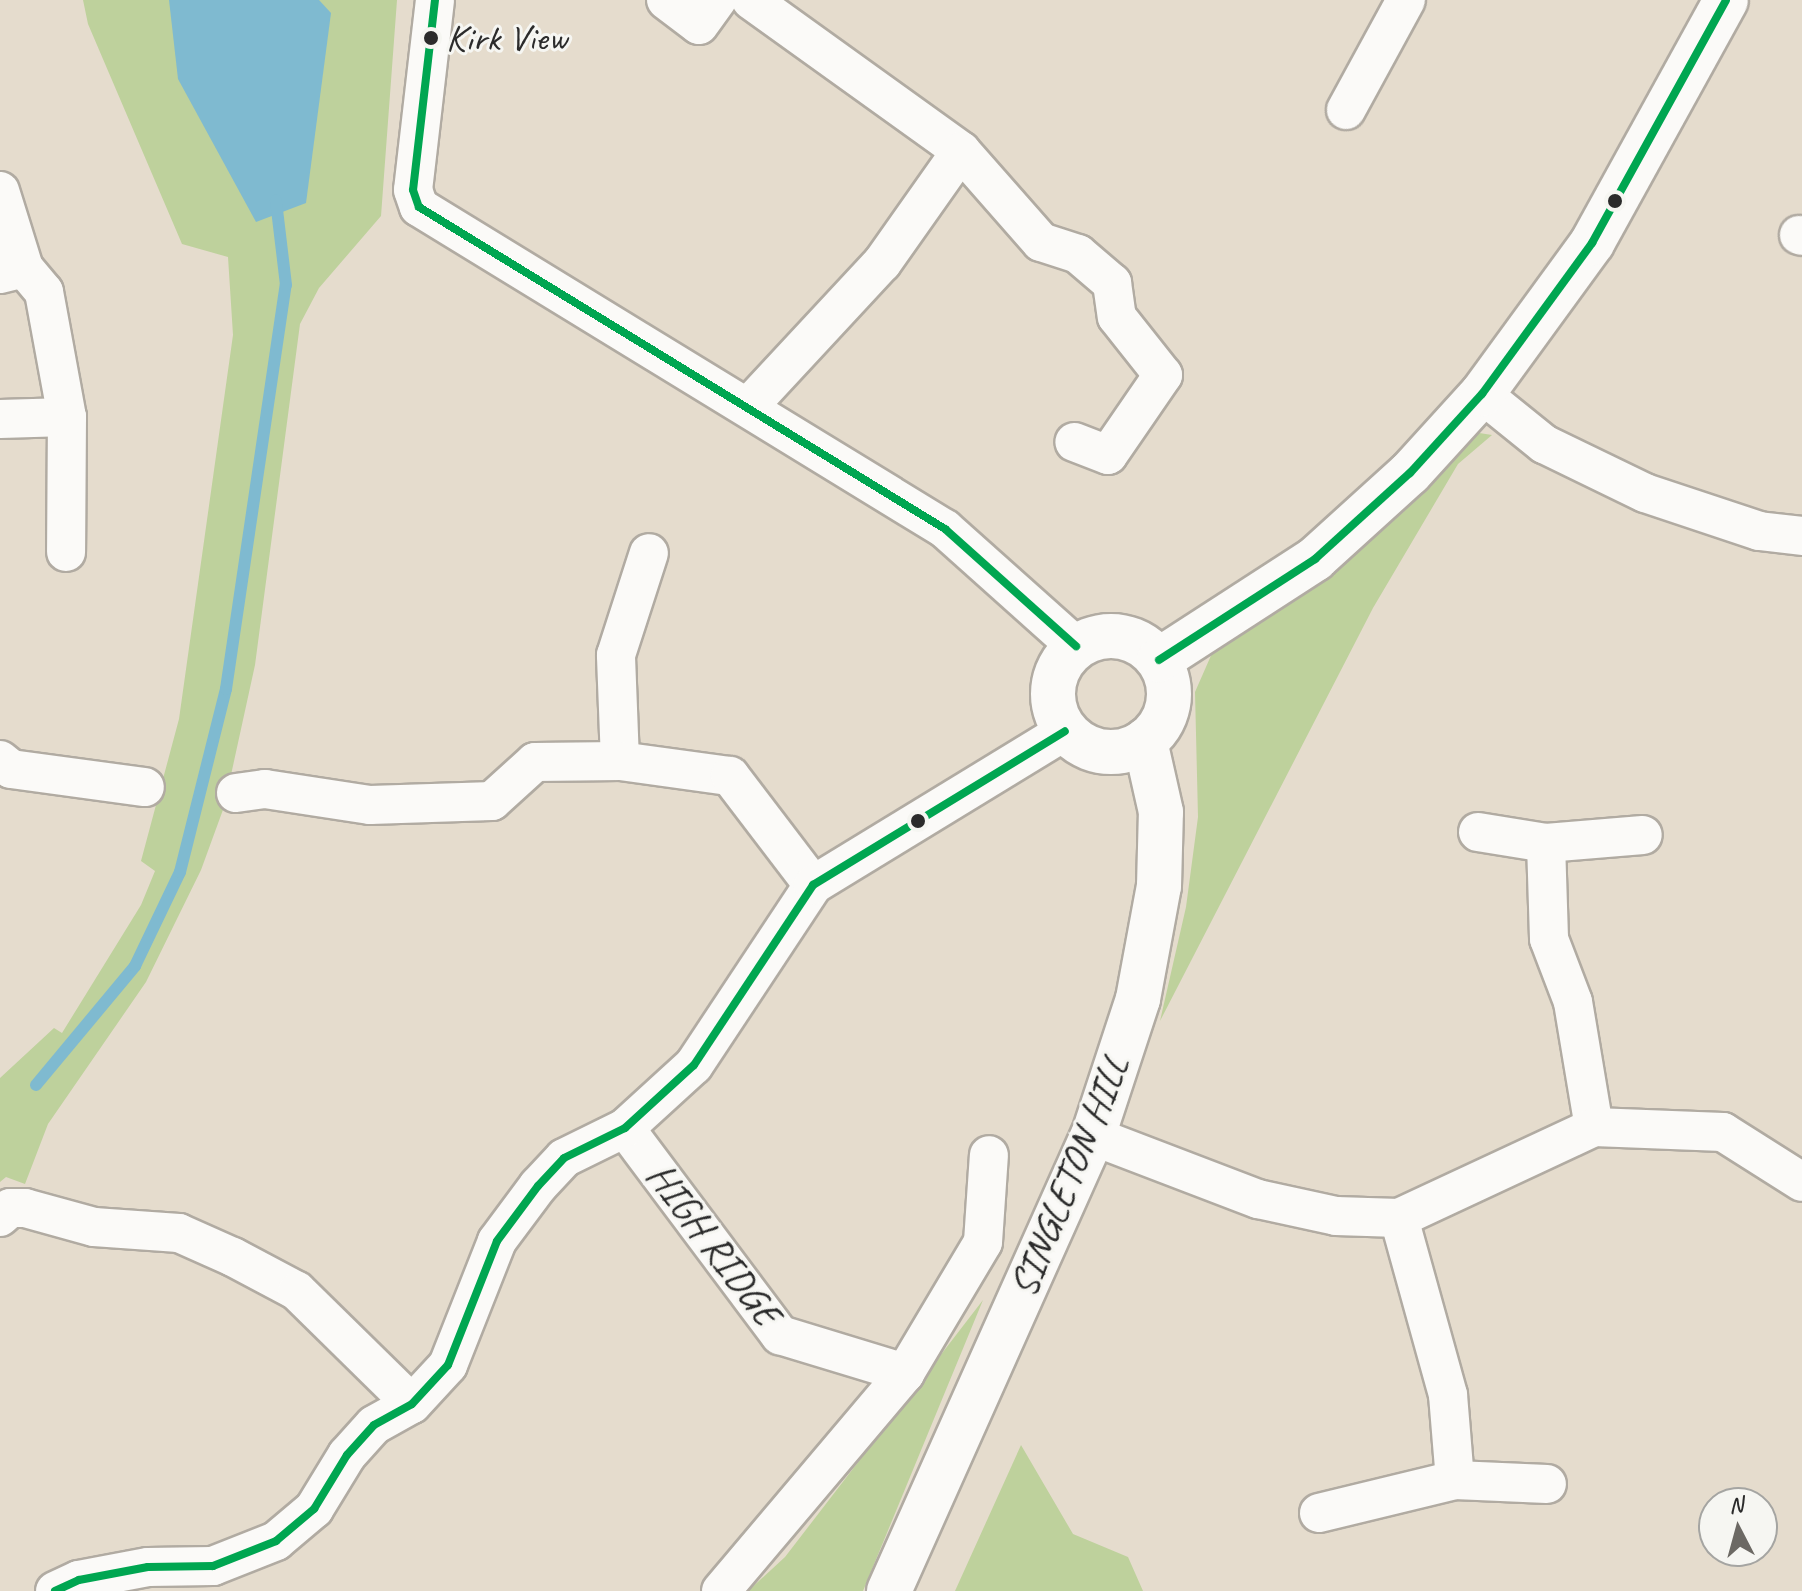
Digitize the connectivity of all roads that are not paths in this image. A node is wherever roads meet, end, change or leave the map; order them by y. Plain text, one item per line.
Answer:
1 (435, 0) edge
2 (666, 0) edge
3 (717, 0) edge
4 (751, 0) edge
5 (1406, 0) edge
6 (1726, 0) edge
7 (1346, 110) dead end
8 (961, 151) junction
9 (0, 191) edge
10 (12, 271) edge
11 (1482, 394) junction
12 (748, 407) junction
13 (67, 417) junction
14 (0, 419) edge
15 (1074, 442) dead end
16 (1802, 536) edge
17 (66, 552) dead end
18 (649, 553) dead end
19 (1076, 646) junction
20 (1159, 660) junction
21 (1065, 731) junction
22 (1145, 741) junction
23 (0, 760) edge
24 (620, 761) junction
25 (145, 787) dead end
26 (236, 793) dead end
27 (1478, 832) dead end
28 (1643, 835) dead end
29 (1546, 843) junction
30 (813, 885) junction
31 (1594, 1127) junction
32 (625, 1128) junction
33 (1093, 1136) junction
34 (989, 1155) dead end
35 (1802, 1182) edge
36 (0, 1217) edge
37 (1399, 1218) junction
38 (905, 1373) junction
39 (412, 1404) junction
40 (1455, 1480) junction
41 (1547, 1484) dead end
42 (1319, 1513) dead end
43 (218, 1578) edge
44 (55, 1591) edge
45 (721, 1591) edge
46 (889, 1591) edge

1 - 12 street
2 - 3 street
4 - 8 street
5 - 7 street
6 - 11 street
8 - 12 street
8 - 15 street
9 - 10 street
10 - 13 street
11 - 16 street
11 - 20 street
12 - 19 street
13 - 14 street
13 - 17 street
18 - 24 street
19 - 20 street
19 - 21 street
20 - 22 street
21 - 22 street
21 - 30 street
22 - 33 street, SINGLETON HILL
23 - 25 street
24 - 26 street
24 - 30 street
27 - 29 street
28 - 29 street
29 - 31 street
30 - 32 street
31 - 35 street
31 - 37 street
32 - 38 street, HIGH RIDGE
32 - 39 street
33 - 37 street
33 - 46 street, SINGLETON HILL
34 - 38 street
36 - 39 street
37 - 40 street
38 - 45 street
39 - 43 street
40 - 41 street
40 - 42 street
43 - 44 street

